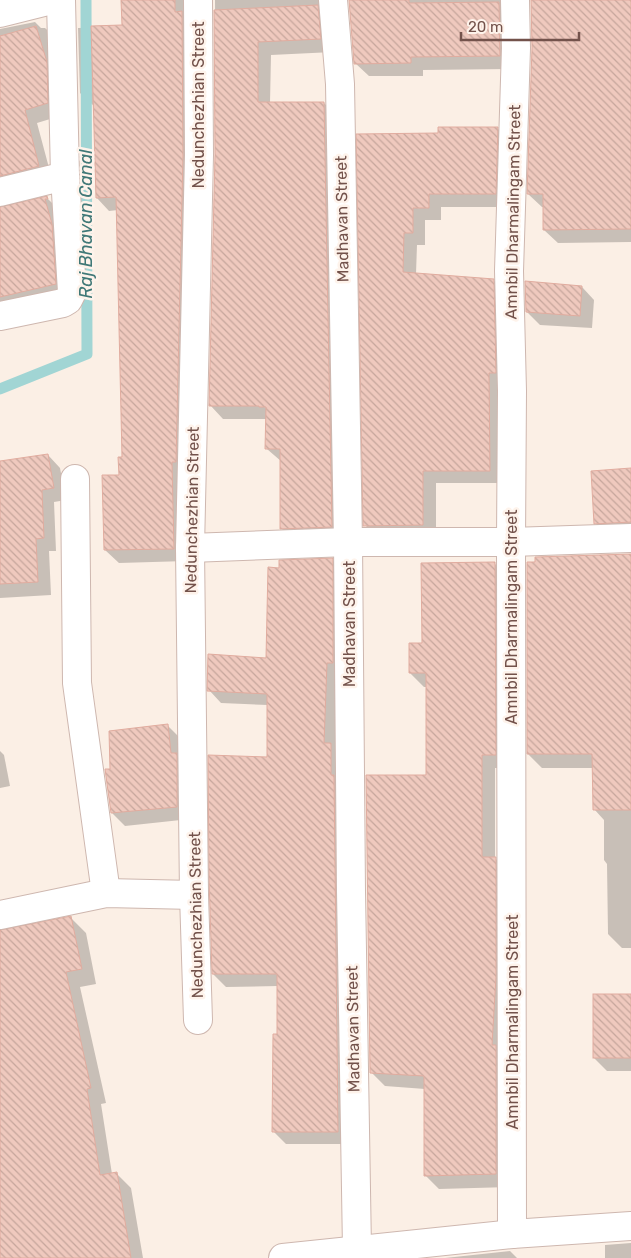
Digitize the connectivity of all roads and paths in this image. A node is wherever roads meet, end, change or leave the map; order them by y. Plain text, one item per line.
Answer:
1 (52, 0) edge
2 (61, 0) edge
3 (198, 0) edge
4 (333, 0) edge
5 (515, 0) edge
6 (0, 13) edge
7 (65, 176) junction
8 (0, 192) edge
9 (0, 316) edge
10 (75, 478) dead end
11 (631, 538) edge
12 (348, 542) junction
13 (511, 542) junction
14 (190, 548) junction
15 (106, 893) junction
16 (194, 895) junction
17 (0, 915) edge
18 (198, 1020) dead end
19 (631, 1226) edge
20 (512, 1234) junction
21 (357, 1249) junction
22 (435, 1250) edge
23 (282, 1258) edge

1 - 6 street
2 - 7 street
3 - 14 street, Nedunchezhian Street
4 - 12 street, Madhavan Street
5 - 13 street, Amnbil Dharmalingam Street
7 - 8 street
7 - 9 street
10 - 15 street
11 - 13 street
12 - 13 street
12 - 14 street
12 - 21 street, Madhavan Street
13 - 20 street, Amnbil Dharmalingam Street
14 - 16 street, Nedunchezhian Street
15 - 16 street
15 - 17 street
16 - 18 street, Nedunchezhian Street
19 - 20 street
20 - 22 street
21 - 22 street
21 - 23 street

